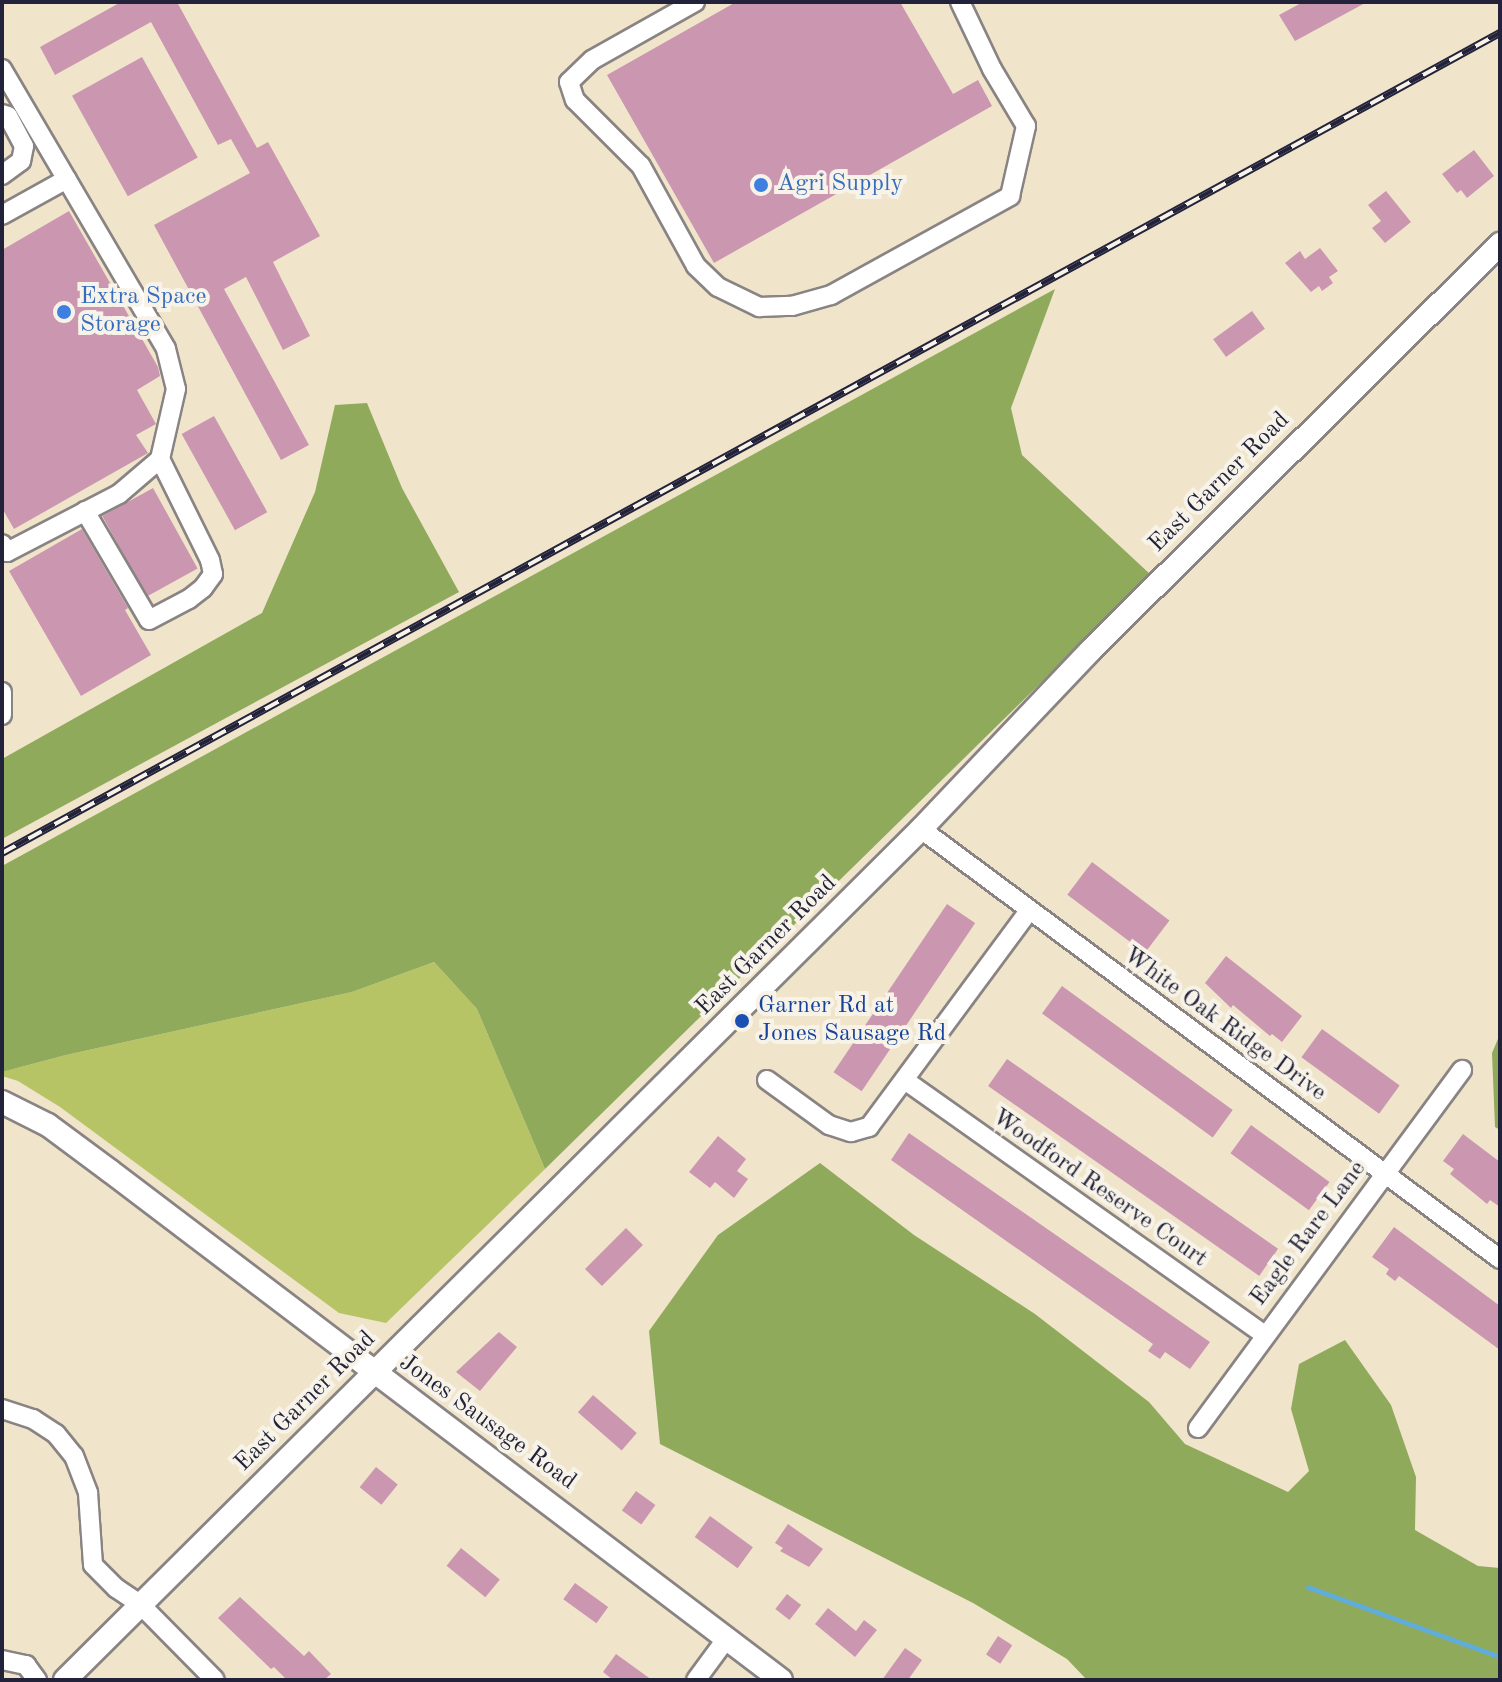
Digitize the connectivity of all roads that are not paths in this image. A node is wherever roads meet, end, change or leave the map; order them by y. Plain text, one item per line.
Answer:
1 (695, 2) edge
2 (960, 2) edge
3 (2, 69) edge
4 (2, 114) edge
5 (2, 129) edge
6 (22, 153) junction
7 (2, 175) edge
8 (67, 179) junction
9 (2, 215) edge
10 (1500, 244) edge
11 (160, 459) junction
12 (85, 511) junction
13 (2, 544) edge
14 (2, 692) edge
15 (2, 715) edge
16 (921, 829) junction
17 (1028, 912) junction
18 (1462, 1070) dead end
19 (767, 1080) dead end
20 (906, 1081) junction
21 (2, 1102) edge
22 (1384, 1174) junction
23 (1500, 1259) edge
24 (1265, 1335) junction
25 (373, 1372) junction
26 (2, 1409) edge
27 (1198, 1428) dead end
28 (141, 1605) junction
29 (727, 1638) junction
30 (2, 1660) edge
31 (37, 1680) edge
32 (65, 1680) edge
33 (215, 1680) edge
34 (696, 1680) edge
35 (781, 1680) edge

1 - 2 street
3 - 8 street
4 - 6 street
5 - 6 street
6 - 7 street
8 - 9 street
8 - 11 street
10 - 16 main road, East Garner Road
11 - 12 street
11 - 12 street
12 - 13 street
14 - 15 street
16 - 17 street, White Oak Ridge Drive
16 - 25 main road, East Garner Road
17 - 20 street
17 - 22 street, White Oak Ridge Drive
18 - 22 street, Eagle Rare Lane
19 - 20 street
20 - 24 street, Woodford Reserve Court
21 - 25 main road, Jones Sausage Road
22 - 23 street, White Oak Ridge Drive
22 - 24 street, Eagle Rare Lane
24 - 27 street, Eagle Rare Lane
25 - 28 main road, East Garner Road
25 - 29 main road, Jones Sausage Road
26 - 28 street
28 - 32 main road, East Garner Road
28 - 33 street
29 - 34 street
29 - 35 main road, Jones Sausage Road
30 - 31 street

